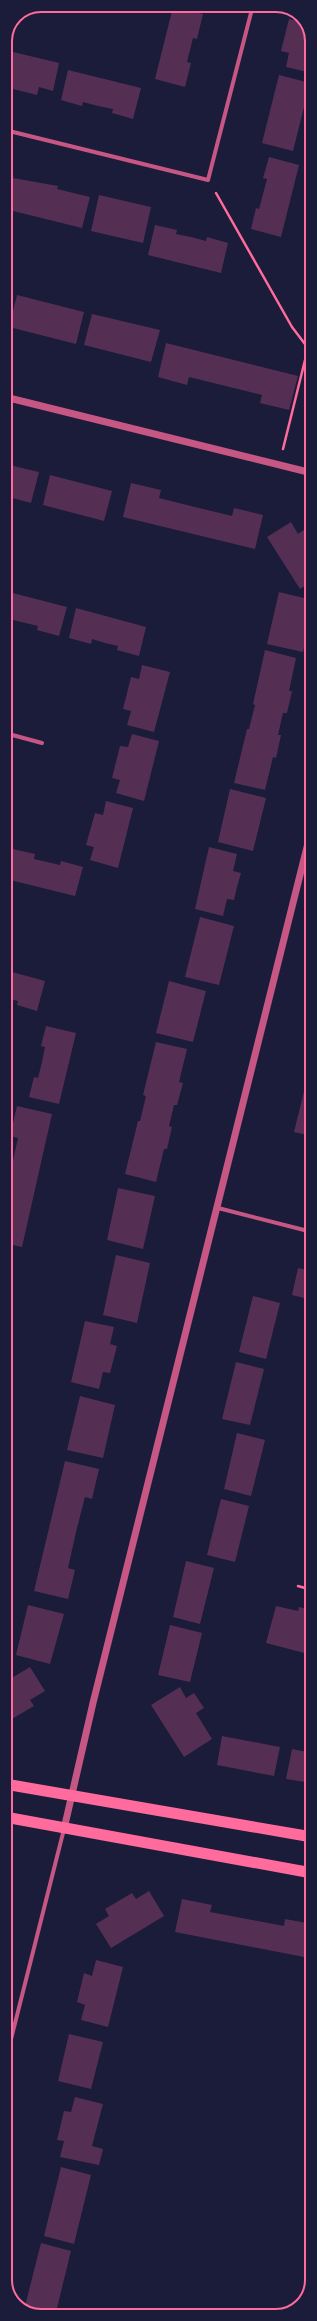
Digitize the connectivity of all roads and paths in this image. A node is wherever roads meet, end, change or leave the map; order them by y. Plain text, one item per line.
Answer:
1 (251, 12) edge
2 (12, 132) edge
3 (208, 180) junction
4 (305, 344) edge
5 (305, 360) edge
6 (12, 399) edge
7 (279, 465) junction
8 (305, 471) edge
9 (12, 736) edge
10 (42, 743) dead end
11 (305, 855) edge
12 (218, 1208) junction
13 (305, 1230) edge
14 (298, 1586) dead end
15 (305, 1588) edge
16 (12, 1785) edge
17 (72, 1797) junction
18 (12, 1819) edge
19 (64, 1829) junction
20 (305, 1836) edge
21 (305, 1872) edge
22 (12, 2035) edge

1 - 3 street
2 - 3 street
3 - 4 path
5 - 7 path
6 - 7 street
7 - 8 street
9 - 10 street
11 - 12 street
12 - 13 street
12 - 17 street
14 - 15 path
16 - 17 highway
17 - 19 street
17 - 20 highway
18 - 19 highway
19 - 21 highway
19 - 22 street

